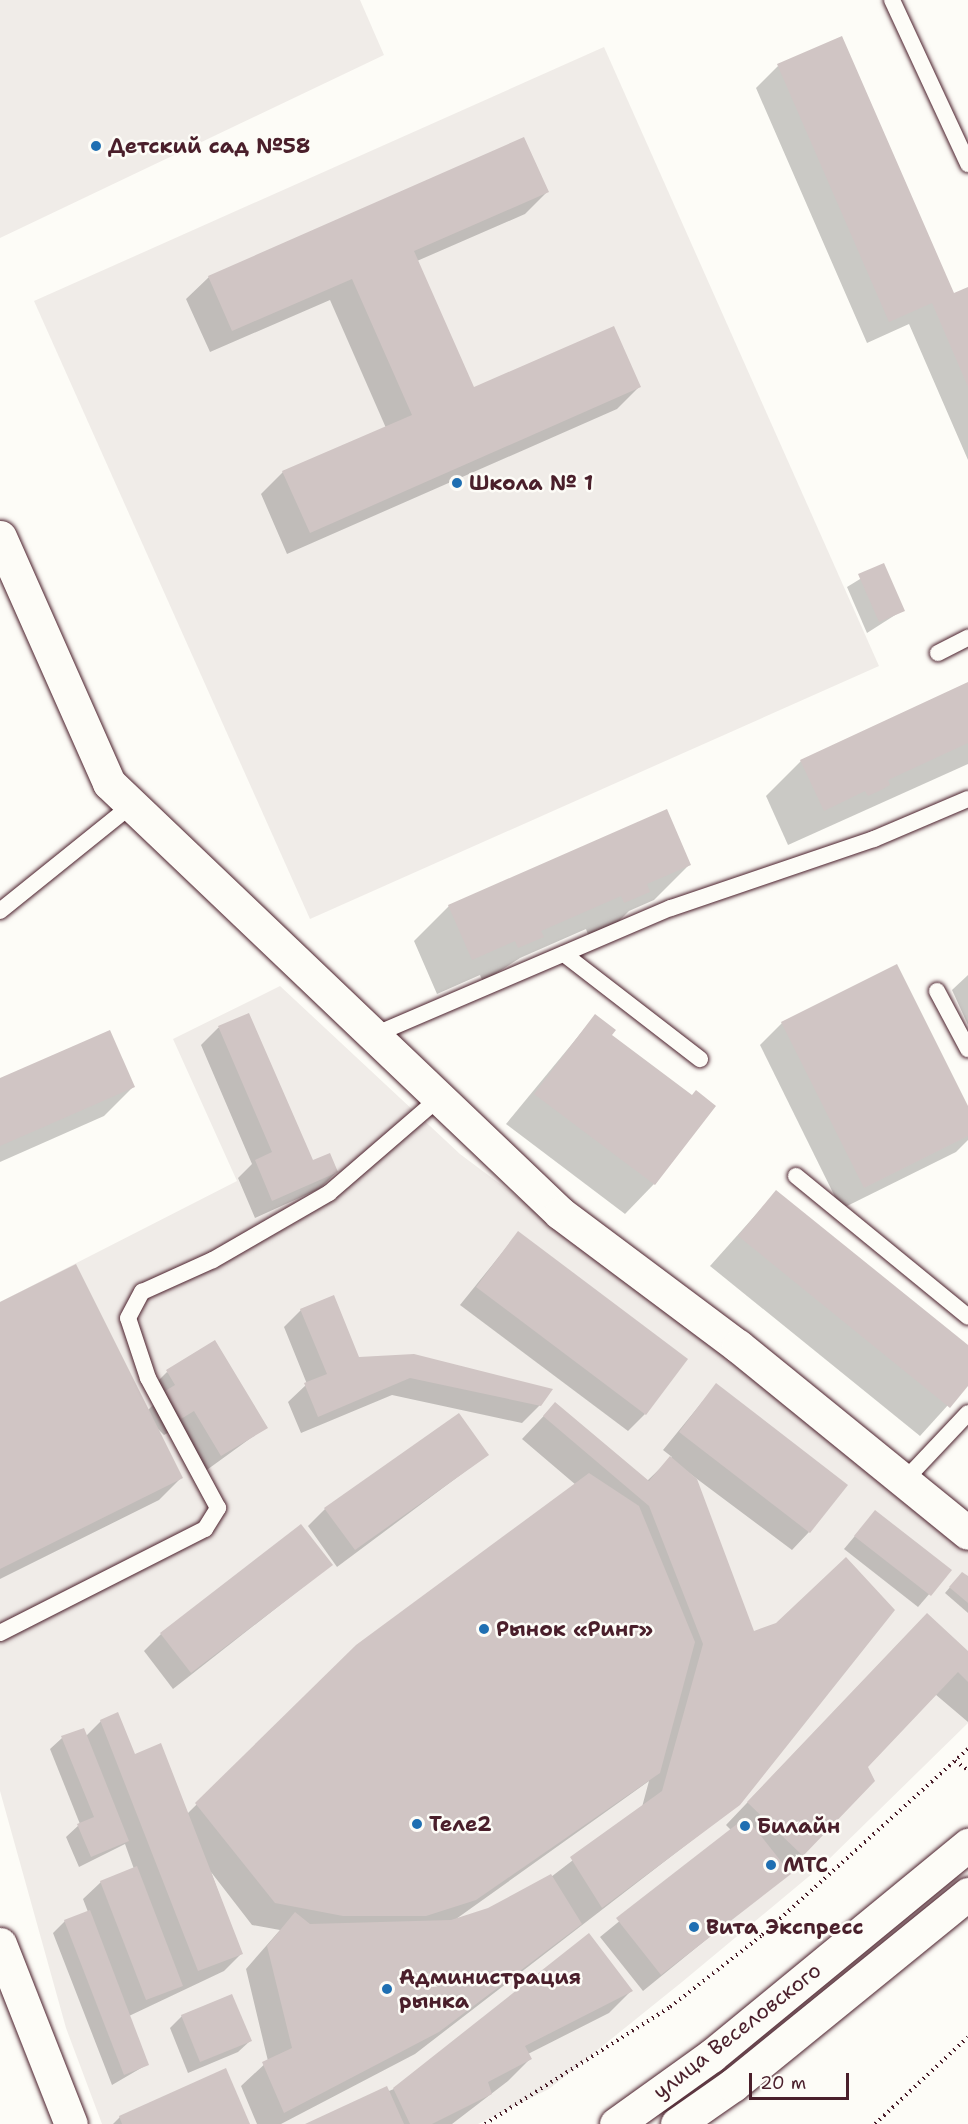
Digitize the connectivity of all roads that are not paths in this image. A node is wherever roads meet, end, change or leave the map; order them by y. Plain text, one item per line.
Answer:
1 (892, 0) edge
2 (968, 164) edge
3 (0, 537) edge
4 (968, 638) edge
5 (938, 653) dead end
6 (968, 799) edge
7 (132, 805) junction
8 (0, 911) edge
9 (564, 954) junction
10 (938, 991) dead end
11 (374, 1035) junction
12 (968, 1049) edge
13 (700, 1059) dead end
14 (439, 1098) junction
15 (796, 1176) dead end
16 (968, 1317) edge
17 (968, 1413) edge
18 (904, 1481) junction
19 (968, 1533) edge
20 (0, 1633) edge
21 (968, 1845) edge
22 (968, 1894) edge
23 (0, 1944) edge
24 (71, 2124) edge
25 (616, 2124) edge
26 (677, 2124) edge

1 - 2 lane
3 - 7 street
4 - 5 lane
6 - 9 lane
7 - 8 lane
7 - 11 street
9 - 11 lane
9 - 13 lane
10 - 12 lane
11 - 14 street
14 - 18 street
14 - 20 lane
15 - 16 lane
17 - 18 lane
18 - 19 street
21 - 25 street, улица Веселовского
22 - 26 street, улица Веселовского
23 - 24 street

